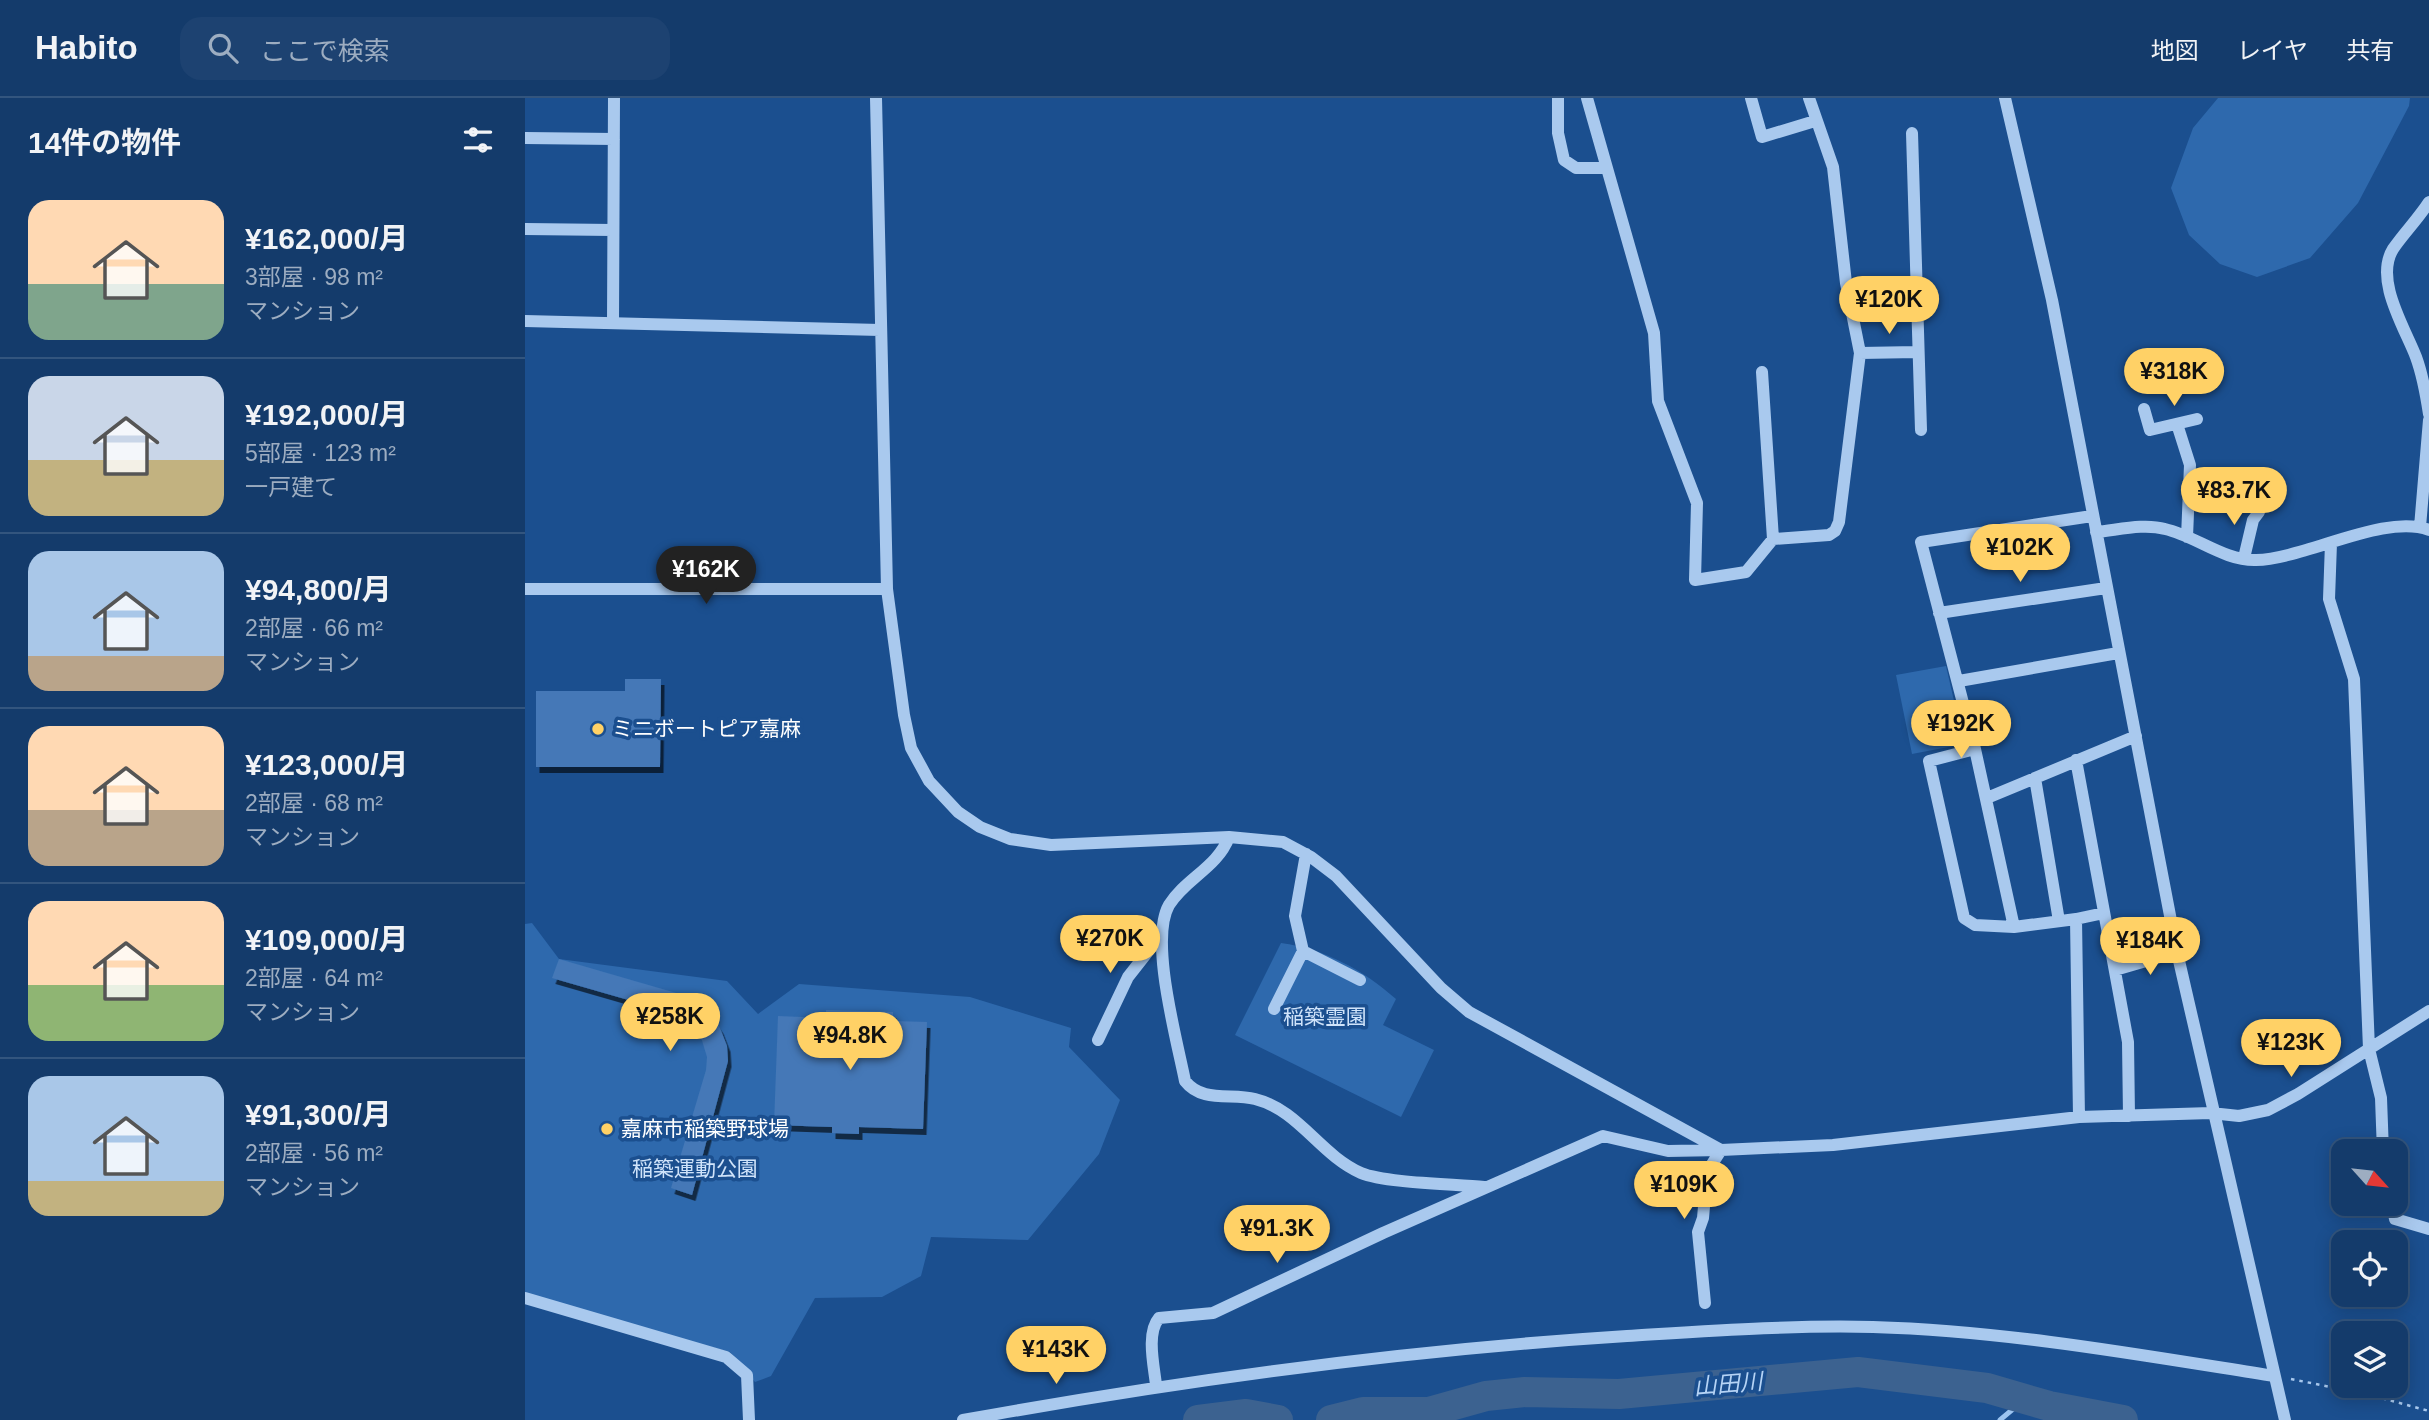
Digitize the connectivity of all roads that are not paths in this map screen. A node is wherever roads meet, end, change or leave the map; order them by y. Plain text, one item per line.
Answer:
1 (614, 98) edge
2 (876, 98) edge
3 (1558, 98) edge
4 (1587, 98) edge
5 (1751, 98) edge
6 (1809, 98) edge
7 (2005, 98) edge
8 (1815, 121) junction
9 (1912, 133) dead end
10 (525, 138) edge
11 (614, 139) junction
12 (1607, 168) junction
13 (2429, 202) edge
14 (525, 229) edge
15 (613, 230) junction
16 (525, 321) edge
17 (613, 323) junction
18 (880, 330) junction
19 (2429, 351) edge
20 (1917, 352) junction
21 (1860, 353) junction
22 (2415, 355) junction
23 (1762, 372) dead end
24 (2144, 410) dead end
25 (2429, 417) edge
26 (2197, 419) dead end
27 (2177, 424) junction
28 (1921, 430) dead end
29 (2259, 512) dead end
30 (2092, 516) junction
31 (2425, 528) edge
32 (2096, 533) junction
33 (2187, 537) junction
34 (1773, 539) junction
35 (2331, 543) junction
36 (2244, 558) junction
37 (2106, 588) junction
38 (525, 589) edge
39 (887, 589) junction
40 (1939, 613) junction
41 (2118, 653) junction
42 (1959, 681) junction
43 (2136, 736) junction
44 (1975, 750) junction
45 (2076, 760) junction
46 (2035, 778) junction
47 (1987, 798) junction
48 (1229, 837) junction
49 (1306, 854) junction
50 (2104, 913) junction
51 (2076, 919) junction
52 (2059, 921) junction
53 (2014, 927) junction
54 (1161, 935) junction
55 (1303, 951) junction
56 (2177, 952) junction
57 (2115, 970) junction
58 (1360, 981) dead end
59 (1274, 1009) dead end
60 (2429, 1011) edge
61 (1098, 1040) dead end
62 (2368, 1049) junction
63 (2211, 1113) junction
64 (2129, 1116) junction
65 (2079, 1117) junction
66 (2383, 1139) edge
67 (1721, 1150) junction
68 (1485, 1187) junction
69 (2394, 1216) edge
70 (2429, 1229) edge
71 (525, 1298) edge
72 (1705, 1303) dead end
73 (2274, 1376) junction
74 (1156, 1385) junction
75 (749, 1420) edge
76 (963, 1420) edge
77 (2285, 1420) edge

1 - 11 street
2 - 18 street
3 - 12 street
4 - 12 street
5 - 8 street
6 - 8 street
7 - 30 street
8 - 21 street
9 - 20 street
10 - 11 street
11 - 15 street
12 - 34 street
13 - 22 street
14 - 15 street
15 - 17 street
16 - 17 street
17 - 18 street
18 - 39 street
19 - 22 street
20 - 21 street
20 - 28 street
21 - 34 street
22 - 25 street
23 - 34 street
24 - 27 street
25 - 31 street
26 - 27 street
27 - 33 street
29 - 36 street
30 - 32 street
30 - 40 street
31 - 35 street
32 - 33 street
32 - 37 street
33 - 36 street
35 - 36 street
35 - 62 street
37 - 40 street
37 - 41 street
38 - 39 street
39 - 48 street
40 - 42 street
41 - 42 street
41 - 43 street
42 - 44 street
43 - 45 street
43 - 56 street
44 - 47 street
44 - 53 street
45 - 46 street
45 - 50 street
46 - 47 street
46 - 52 street
47 - 53 street
48 - 49 street
48 - 54 street
49 - 55 street
49 - 67 street
50 - 51 street
50 - 57 street
51 - 52 street
51 - 65 street
52 - 53 street
54 - 61 street
54 - 68 street
55 - 58 street
55 - 59 street
56 - 57 street
56 - 63 street
57 - 64 street
60 - 62 street
62 - 63 street
62 - 66 street
63 - 64 street
63 - 73 street
64 - 65 street
65 - 67 street
67 - 68 street
67 - 72 street
68 - 74 street
69 - 70 street
71 - 75 street
73 - 74 street
73 - 77 street
74 - 76 street

